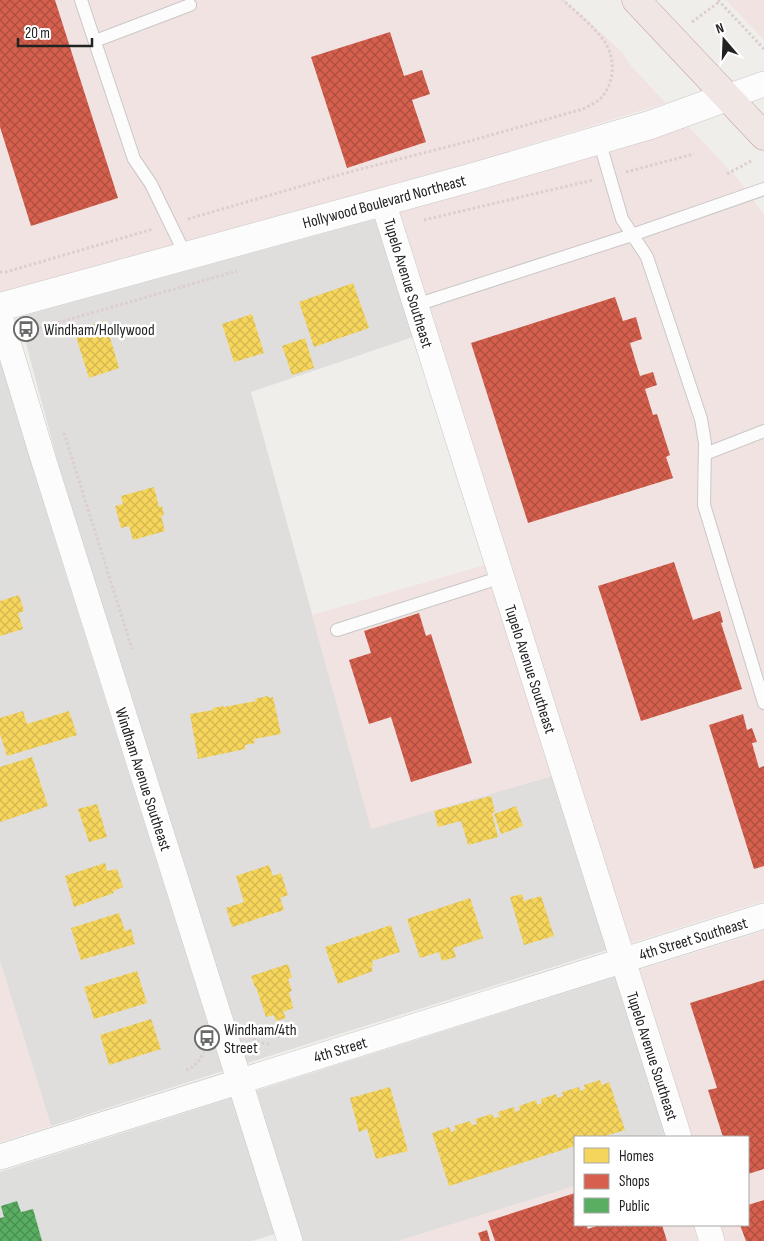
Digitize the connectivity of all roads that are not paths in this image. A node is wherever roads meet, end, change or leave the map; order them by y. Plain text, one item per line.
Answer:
1 (81, 0) edge
2 (636, 0) edge
3 (190, 5) dead end
4 (95, 40) junction
5 (764, 84) edge
6 (727, 97) junction
7 (599, 140) junction
8 (760, 147) edge
9 (764, 189) edge
10 (383, 202) junction
11 (632, 235) junction
12 (186, 256) junction
13 (416, 304) junction
14 (0, 307) edge
15 (3, 327) edge
16 (764, 431) edge
17 (705, 454) junction
18 (502, 577) junction
19 (337, 630) dead end
20 (764, 702) edge
21 (764, 916) edge
22 (623, 960) junction
23 (239, 1081) junction
24 (679, 1136) edge
25 (0, 1157) edge
26 (706, 1226) edge
27 (290, 1241) edge
28 (712, 1241) edge

1 - 4 lane
2 - 6 highway
3 - 4 lane
4 - 12 lane
5 - 6 street, Hollywood Boulevard Northeast
6 - 7 street, Hollywood Boulevard Northeast
6 - 8 highway
7 - 10 street, Hollywood Boulevard Northeast
7 - 11 lane
9 - 11 lane
10 - 12 street, Hollywood Boulevard Northeast
10 - 13 street, Tupelo Avenue Southeast
11 - 13 lane
11 - 17 lane
12 - 14 street, Hollywood Boulevard Northeast
13 - 18 street, Tupelo Avenue Southeast
15 - 23 street, Windham Avenue Southeast
16 - 17 lane
17 - 20 lane
18 - 19 lane
18 - 22 street, Tupelo Avenue Southeast
21 - 22 street, 4th Street Southeast
22 - 23 street, 4th Street
22 - 24 street, Tupelo Avenue Southeast
23 - 25 street, 4th Street
23 - 27 street, Windham Avenue Southeast
26 - 28 street

